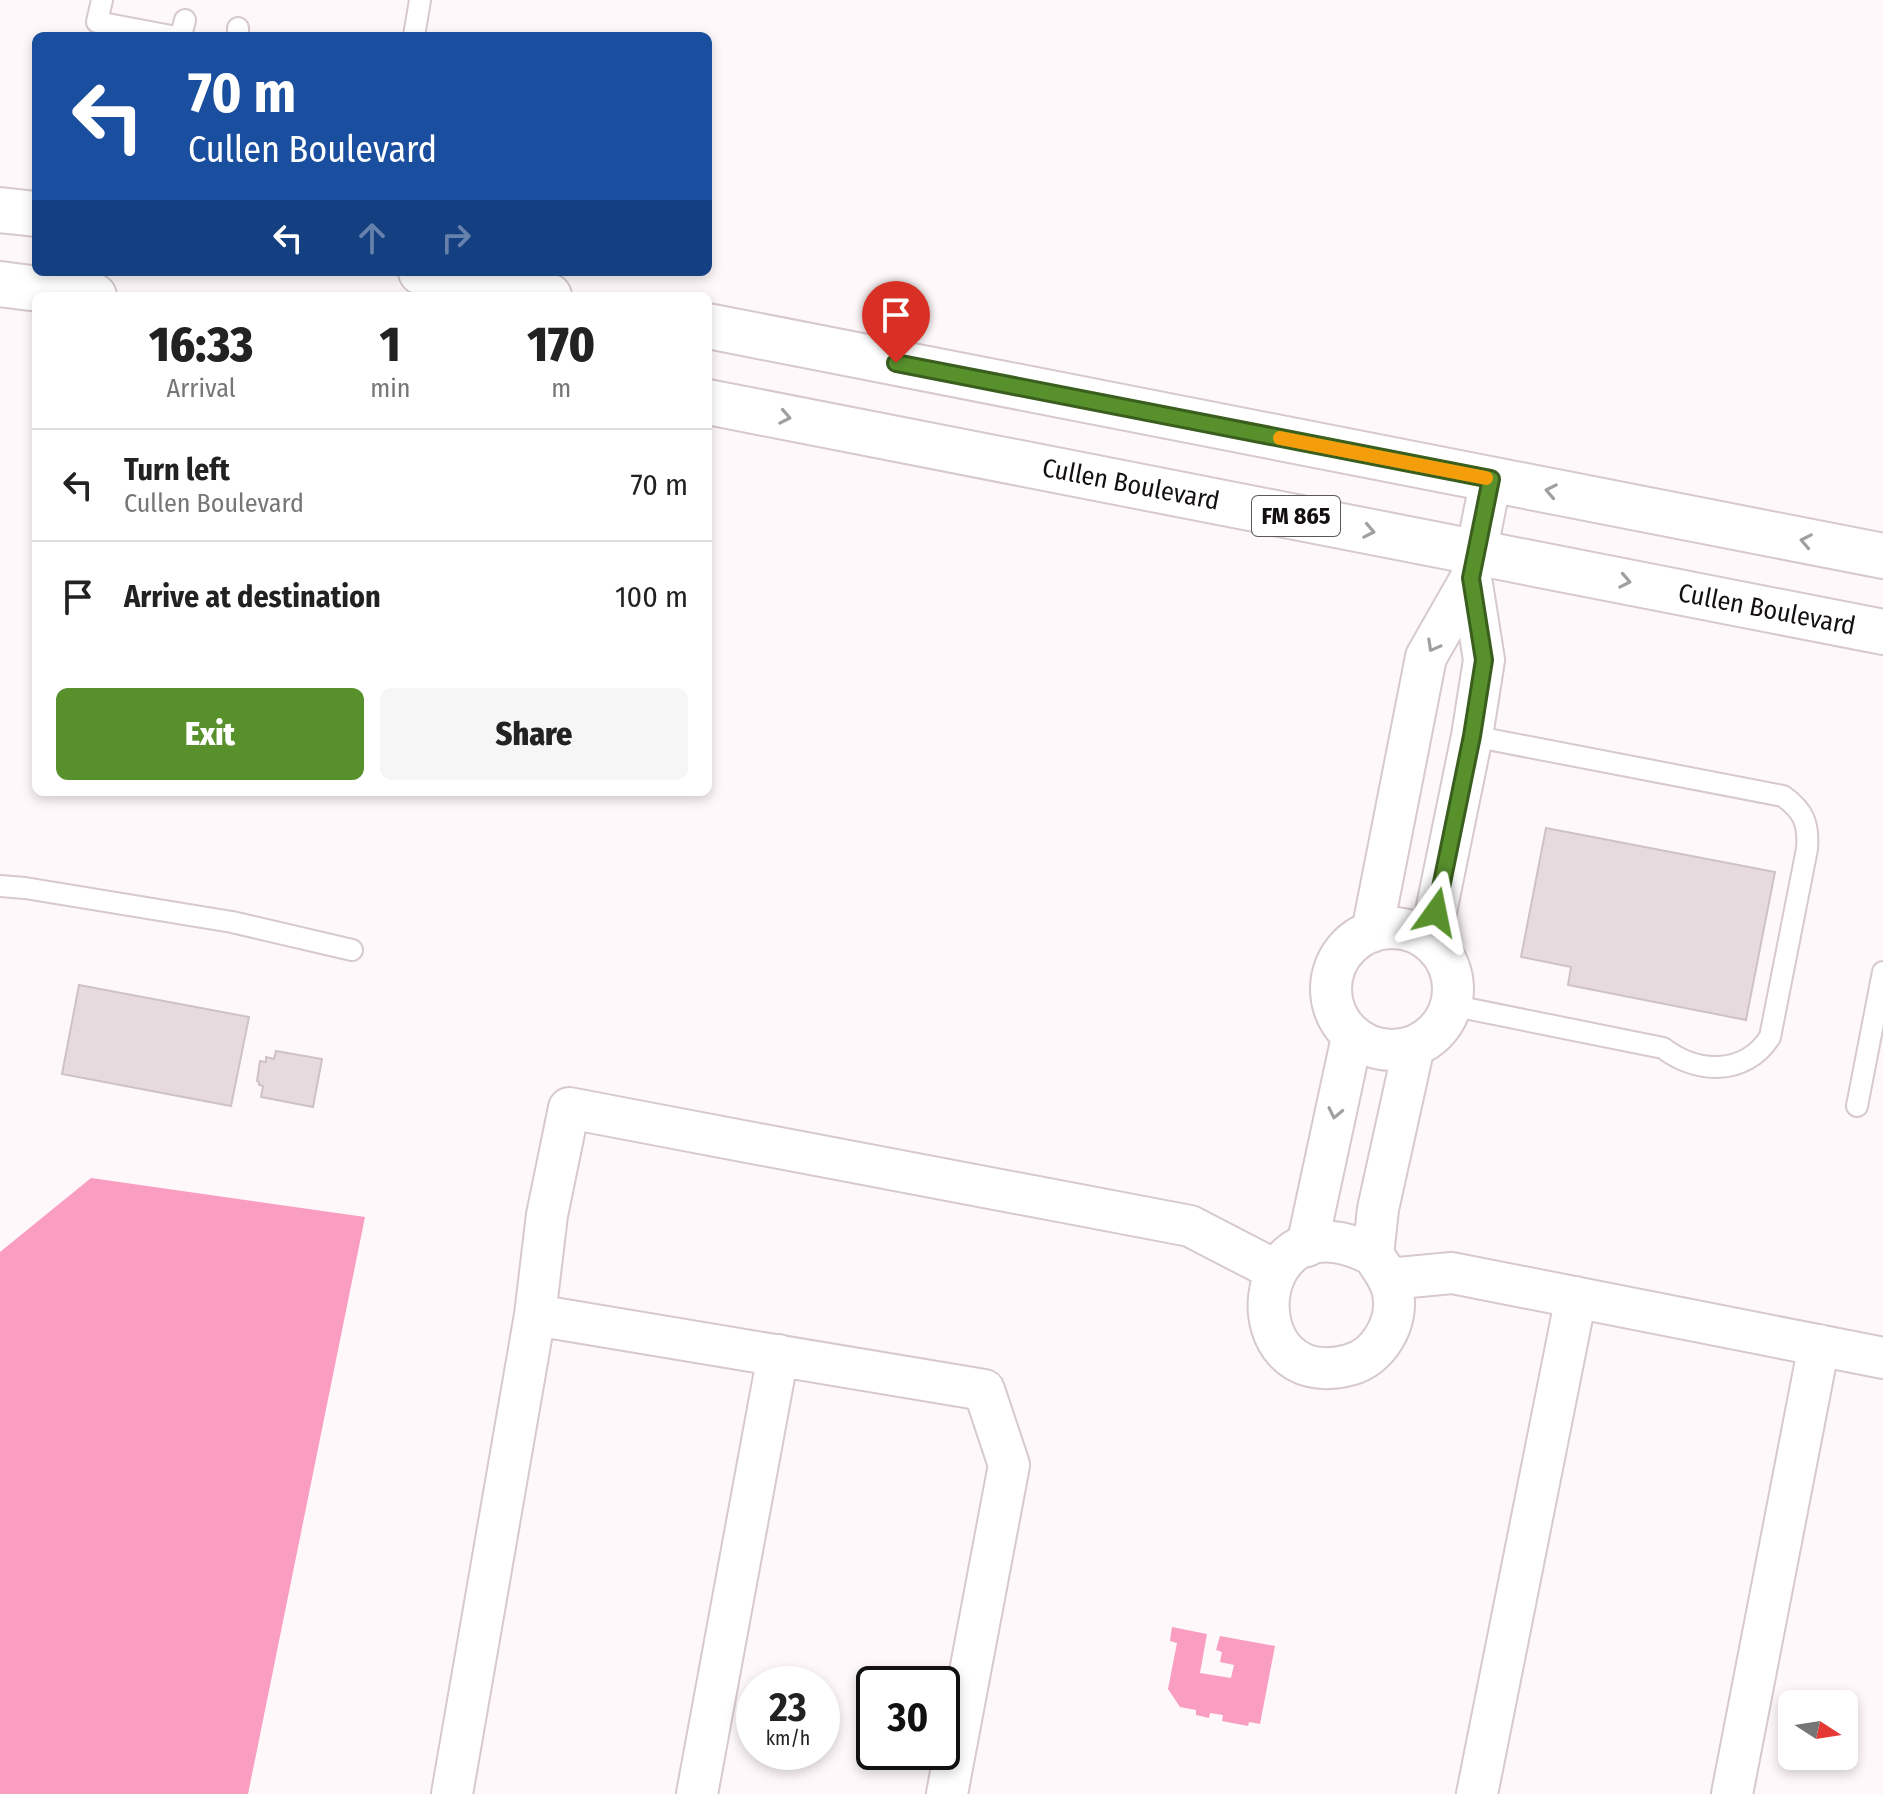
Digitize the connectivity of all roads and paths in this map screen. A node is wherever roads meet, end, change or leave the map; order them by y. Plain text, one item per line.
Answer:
1 (102, 0) edge
2 (420, 0) edge
3 (150, 32) edge
4 (415, 32) edge
5 (0, 210) edge
6 (32, 214) edge
7 (442, 276) edge
8 (0, 284) edge
9 (63, 292) edge
10 (528, 292) edge
11 (712, 327) edge
12 (712, 403) edge
13 (1491, 479) junction
14 (1883, 556) edge
15 (1474, 565) junction
16 (1883, 632) edge
17 (1472, 736) junction
18 (0, 886) edge
19 (1372, 932) junction
20 (1430, 941) junction
21 (352, 950) dead end
22 (1883, 972) edge
23 (1450, 1005) junction
24 (1352, 1037) junction
25 (1414, 1046) junction
26 (1857, 1106) dead end
27 (1307, 1246) junction
28 (1381, 1267) junction
29 (1277, 1271) junction
30 (1576, 1297) junction
31 (535, 1315) junction
32 (1819, 1345) junction
33 (778, 1355) junction
34 (1883, 1358) edge
35 (452, 1794) edge
36 (697, 1794) edge
37 (947, 1794) edge
38 (1477, 1794) edge
39 (1732, 1794) edge

1 - 3 lane
2 - 4 lane
5 - 6 main road
7 - 10 main road
8 - 9 main road
11 - 13 main road
12 -> 15 main road, Cullen Boulevard / FM 865
14 -> 13 main road
13 - 15 street
15 -> 16 main road, Cullen Boulevard / FM 865
15 - 17 street
15 -> 19 street
17 - 20 street
17 - 23 lane
18 - 21 lane
19 - 20 street
19 - 24 street
20 - 23 street
22 - 26 lane
23 - 25 street
24 - 25 street
24 -> 27 street
25 - 28 street
27 - 28 street
27 - 29 street
28 - 29 street
28 - 30 street
29 - 31 street
30 - 32 street
30 - 38 street
31 - 33 street
31 - 35 street
32 - 34 street
32 - 39 street
33 - 36 street
33 - 37 street

